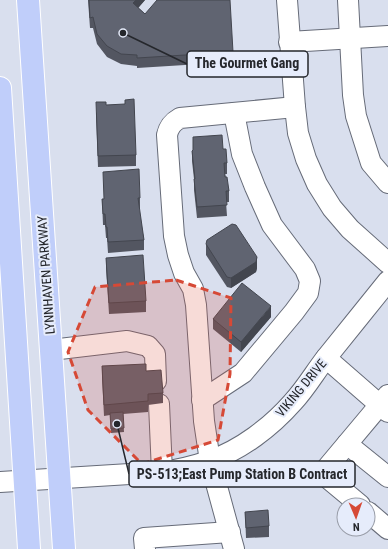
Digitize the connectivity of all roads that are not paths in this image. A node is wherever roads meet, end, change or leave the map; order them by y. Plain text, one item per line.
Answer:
1 (28, 0) edge
2 (287, 0) edge
3 (348, 0) edge
4 (388, 36) edge
5 (350, 38) junction
6 (289, 42) junction
7 (0, 88) edge
8 (295, 107) junction
9 (234, 113) junction
10 (388, 182) edge
11 (388, 263) edge
12 (388, 281) edge
13 (51, 350) junction
14 (326, 358) junction
15 (156, 380) edge
16 (202, 400) junction
17 (160, 404) edge
18 (385, 404) edge
19 (346, 444) junction
20 (210, 461) junction
21 (162, 472) junction
22 (388, 477) edge
23 (59, 479) junction
24 (0, 482) edge
25 (25, 482) junction
26 (350, 497) edge
27 (376, 519) edge
28 (388, 529) edge
29 (232, 540) edge
30 (29, 549) edge
31 (64, 549) edge
32 (145, 549) edge

1 - 13 main road, LYNNHAVEN PARKWAY
2 - 6 street
3 - 5 street
4 - 5 street
5 - 6 street
5 - 10 street
6 - 8 street
7 - 25 main road
8 - 9 street
8 - 11 street
9 - 16 street
9 - 16 street
12 - 14 street, VIKING DRIVE
13 - 15 street
13 - 23 main road, LYNNHAVEN PARKWAY
14 - 18 street
14 - 20 street, VIKING DRIVE
16 - 20 street
17 - 21 street
18 - 19 street
19 - 22 street
19 - 26 street
20 - 21 street, VIKING DRIVE
20 - 29 street
21 - 23 street, VIKING DRIVE
23 - 25 street, VIKING DRIVE
23 - 31 main road, LYNNHAVEN PARKWAY
24 - 25 street, VIKING DRIVE
25 - 30 main road
27 - 28 street
29 - 32 street

